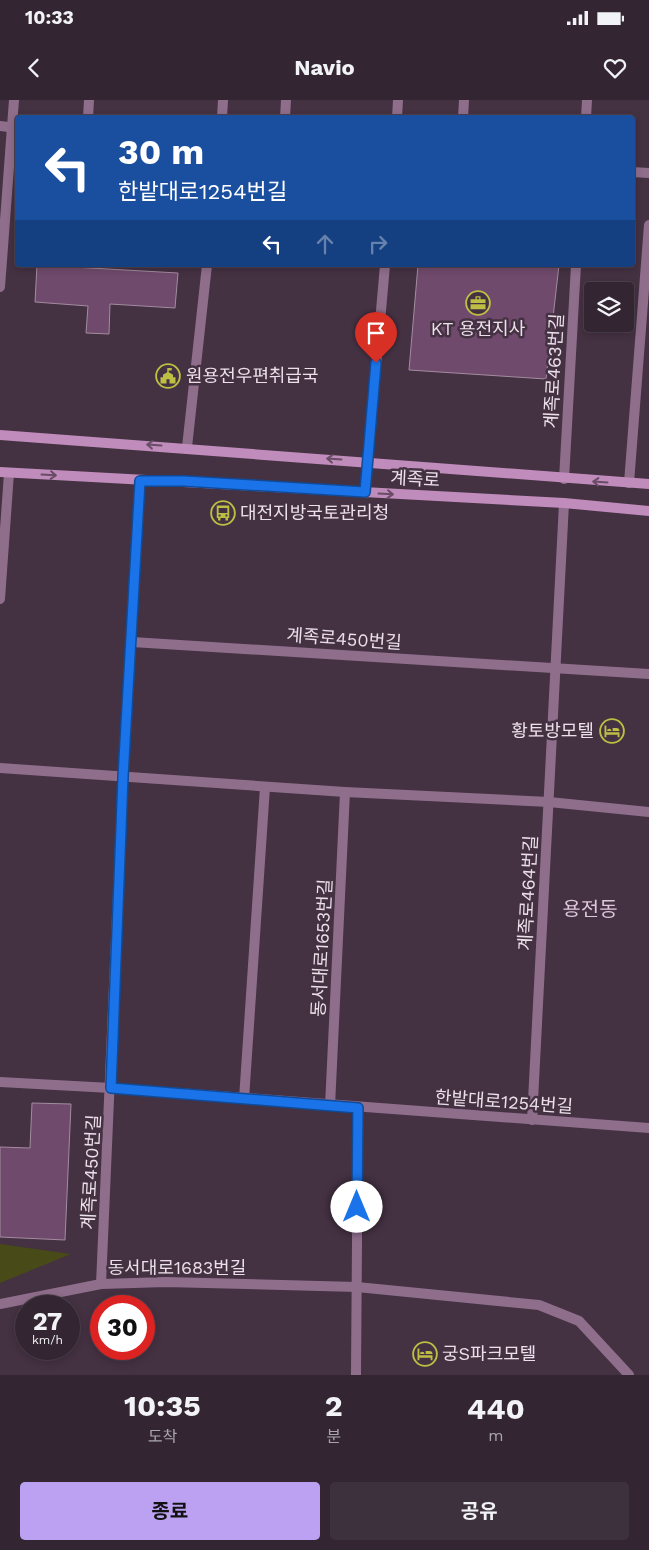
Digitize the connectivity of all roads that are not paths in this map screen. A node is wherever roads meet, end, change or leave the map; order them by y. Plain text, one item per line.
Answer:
1 (14, 100) edge
2 (89, 100) edge
3 (223, 100) edge
4 (286, 100) edge
5 (398, 100) edge
6 (464, 100) edge
7 (587, 100) edge
8 (88, 115) edge
9 (222, 115) edge
10 (285, 115) edge
11 (397, 115) edge
12 (463, 115) edge
13 (586, 115) edge
14 (0, 126) edge
15 (15, 128) edge
16 (635, 172) edge
17 (649, 173) edge
18 (649, 225) edge
19 (207, 267) edge
20 (385, 267) edge
21 (576, 267) edge
22 (0, 287) edge
23 (644, 361) edge
24 (0, 435) edge
25 (187, 447) junction
26 (368, 462) junction
27 (4, 473) edge
28 (564, 479) junction
29 (140, 481) junction
30 (629, 484) junction
31 (649, 484) edge
32 (365, 492) junction
33 (564, 503) junction
34 (649, 511) edge
35 (0, 600) edge
36 (132, 642) junction
37 (554, 668) junction
38 (649, 674) edge
39 (0, 768) edge
40 (123, 777) junction
41 (265, 786) junction
42 (345, 792) junction
43 (549, 802) junction
44 (649, 812) edge
45 (0, 1082) edge
46 (111, 1088) junction
47 (244, 1099) junction
48 (330, 1106) junction
49 (358, 1108) junction
50 (532, 1120) junction
51 (649, 1128) edge
52 (101, 1284) junction
53 (357, 1287) junction
54 (0, 1304) edge
55 (356, 1375) edge
56 (629, 1375) edge

1 - 15 street
2 - 8 street
3 - 9 street
4 - 10 street
5 - 11 street
6 - 12 street
7 - 13 street
14 - 15 street
15 - 22 street
16 - 17 street
18 - 23 street
19 - 25 street
20 - 26 street
21 - 28 street, 계족로463번길
23 - 30 street
25 -> 24 main road, 계족로
26 -> 25 main road, 계족로
26 - 28 main road, 계족로
26 - 32 street
27 -> 29 main road, 계족로
27 - 35 street
30 -> 28 main road, 계족로
29 - 32 main road, 계족로
29 - 36 street, 계족로450번길
30 - 31 main road, 계족로
32 -> 33 main road, 계족로
33 - 34 main road, 계족로
33 - 37 street, 계족로464번길
36 - 37 street, 계족로450번길
36 - 40 street, 계족로450번길
37 - 38 street
37 - 43 street, 계족로464번길
39 - 40 street
40 - 41 street
40 - 46 street, 계족로450번길
41 - 42 street
41 - 47 street
42 - 43 street
42 - 48 street, 동서대로1653번길
43 - 44 street
43 - 50 street, 계족로464번길
45 - 46 street, 한밭대로1254번길
46 - 47 street, 한밭대로1254번길
46 - 52 street, 계족로450번길
47 - 48 street, 한밭대로1254번길
48 - 49 street, 한밭대로1254번길
49 - 50 street, 한밭대로1254번길
49 - 53 street
50 - 51 street, 한밭대로1254번길
52 - 53 street, 동서대로1683번길
52 - 54 street, 동서대로1683번길
53 - 55 street
53 - 56 street, 동서대로1683번길

